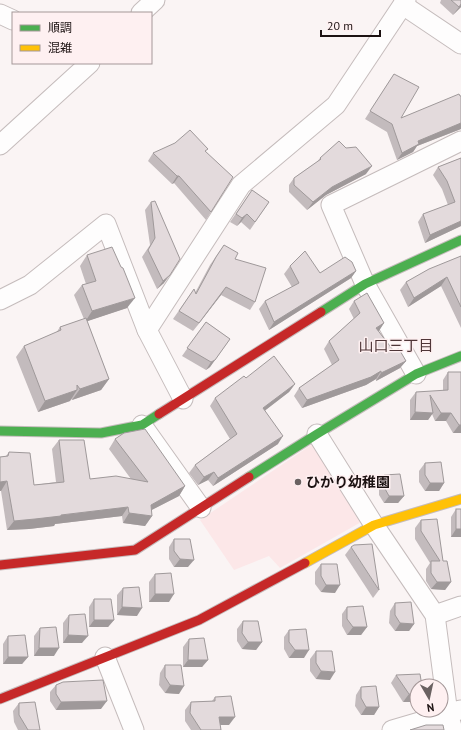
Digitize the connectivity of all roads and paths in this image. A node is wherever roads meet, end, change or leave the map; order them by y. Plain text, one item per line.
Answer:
1 (155, 0) edge
2 (405, 3) edge
3 (142, 12) edge
4 (0, 14) edge
5 (12, 20) edge
6 (461, 44) edge
7 (89, 64) edge
8 (461, 141) edge
9 (0, 145) edge
10 (461, 240) edge
11 (365, 284) junction
12 (0, 300) edge
13 (147, 330) junction
14 (461, 356) edge
15 (416, 374) junction
16 (183, 399) junction
17 (142, 425) junction
18 (2, 426) edge
19 (317, 434) junction
20 (461, 499) edge
21 (201, 508) junction
22 (374, 525) junction
23 (0, 565) edge
24 (461, 606) edge
25 (435, 615) junction
26 (105, 657) junction
27 (0, 699) edge
28 (454, 718) edge
29 (134, 730) edge
30 (392, 730) edge

1 - 3 street
2 - 6 street
2 - 13 street
4 - 5 street
7 - 9 street
8 - 11 street
10 - 11 street
11 - 15 street
11 - 16 street
12 - 13 street
13 - 16 street
14 - 15 street
15 - 19 street
16 - 17 street
17 - 18 street
17 - 21 street
19 - 21 street
19 - 22 street
20 - 22 street
21 - 23 street
22 - 25 street
22 - 26 street
24 - 25 street
25 - 28 street
26 - 27 street
26 - 29 street
28 - 30 street

